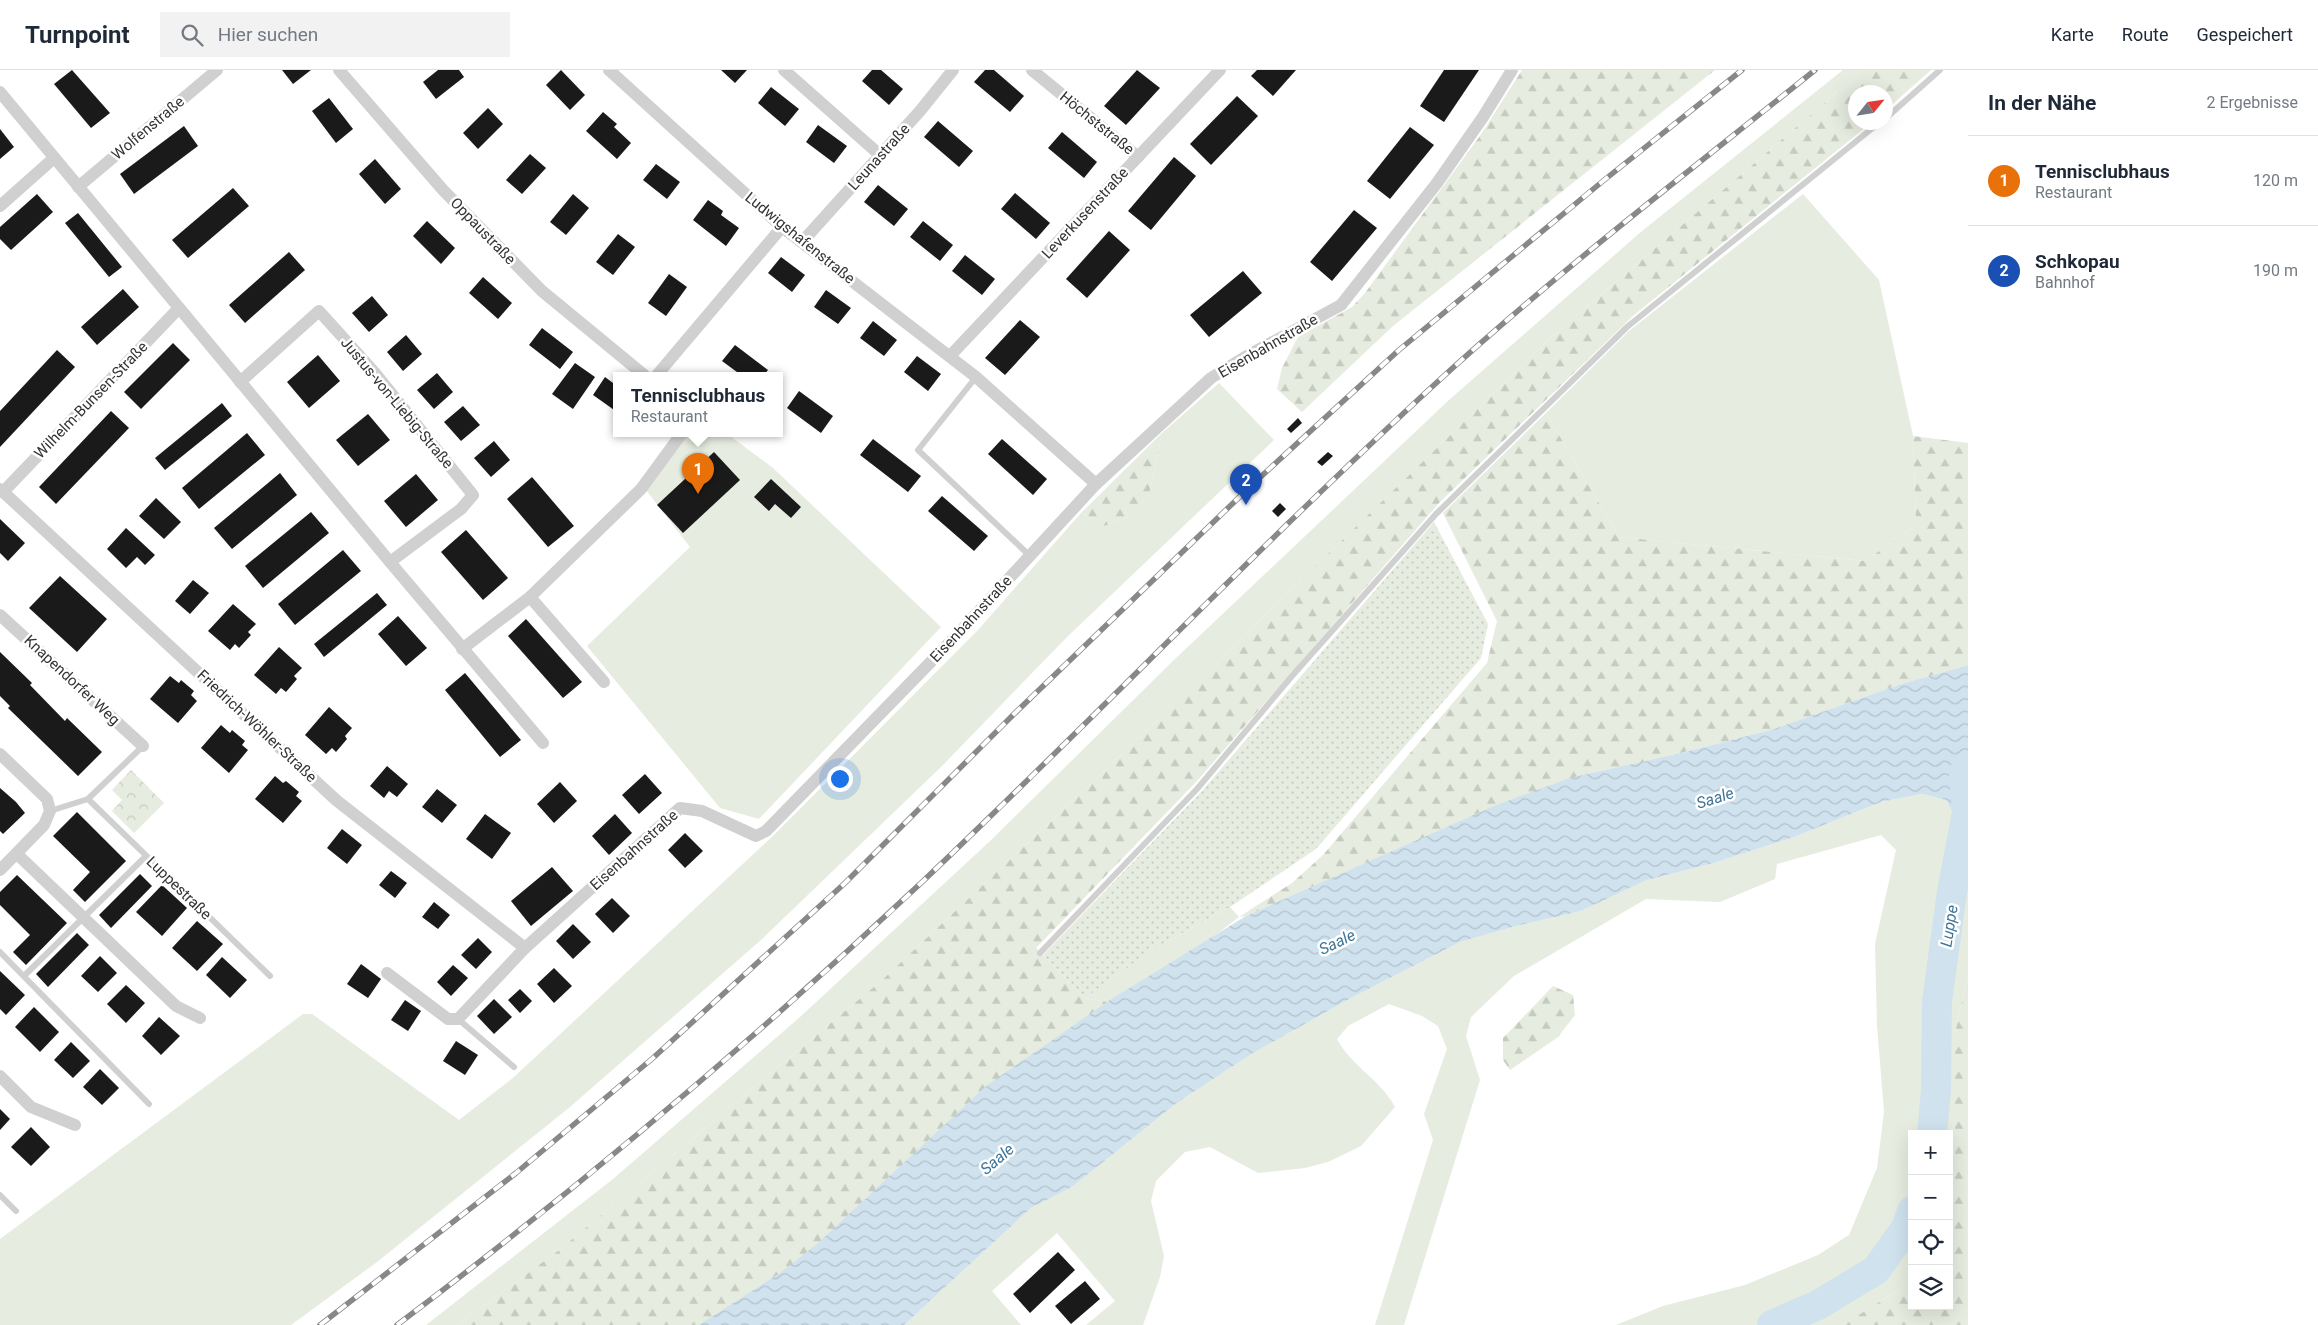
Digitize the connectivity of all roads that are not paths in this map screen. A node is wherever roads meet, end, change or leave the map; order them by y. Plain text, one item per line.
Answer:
1 (217, 70) edge
2 (339, 70) edge
3 (609, 70) edge
4 (784, 70) edge
5 (953, 70) edge
6 (1032, 70) edge
7 (1220, 70) edge
8 (1512, 70) edge
9 (1940, 70) edge
10 (0, 92) edge
11 (1893, 112) edge
12 (1870, 130) edge
13 (880, 155) junction
14 (1138, 157) junction
15 (54, 158) junction
16 (78, 187) junction
17 (0, 206) edge
18 (782, 227) junction
19 (802, 242) junction
20 (179, 308) junction
21 (950, 356) junction
22 (640, 372) edge
23 (660, 372) edge
24 (976, 377) junction
25 (240, 382) junction
26 (679, 437) edge
27 (1096, 484) junction
28 (2, 491) edge
29 (1030, 556) junction
30 (390, 562) junction
31 (530, 598) junction
32 (0, 615) edge
33 (462, 648) junction
34 (604, 682) dead end
35 (543, 743) dead end
36 (143, 746) joint
37 (0, 754) edge
38 (88, 799) junction
39 (50, 812) junction
40 (17, 854) junction
41 (146, 856) junction
42 (0, 870) edge
43 (84, 918) junction
44 (525, 948) junction
45 (0, 952) edge
46 (1040, 953) dead end
47 (387, 973) dead end
48 (24, 976) junction
49 (270, 976) dead end
50 (200, 1018) dead end
51 (458, 1019) junction
52 (514, 1067) dead end
53 (0, 1076) edge
54 (149, 1104) dead end
55 (75, 1125) dead end
56 (0, 1195) edge
57 (16, 1211) dead end

1 - 16 street, Wolfenstraße
2 - 22 street, Oppaustraße
3 - 18 street, Ludwigshafenstraße
4 - 13 street
5 - 13 street, Leunastraße
6 - 14 street, Höchststraße
7 - 14 street, Leverkusenstraße
8 - 27 street, Eisenbahnstraße
9 - 11 lane
10 - 15 street
12 - 46 lane
13 - 19 street, Leunastraße
14 - 21 street, Leverkusenstraße
15 - 16 street
15 - 17 street
16 - 20 street
18 - 19 street, Ludwigshafenstraße
18 - 23 street
19 - 21 street, Ludwigshafenstraße
20 - 25 street
20 - 28 street, Wilhelm-Bunsen-Straße
21 - 24 street, Ludwigshafenstraße
24 - 27 street, Ludwigshafenstraße
24 - 29 lane
25 - 30 street
25 - 30 street, Justus-von-Liebig-Straße
26 - 31 street
27 - 29 street, Eisenbahnstraße
28 - 44 street, Friedrich-Wöhler-Straße
29 - 44 street, Eisenbahnstraße
30 - 33 street
31 - 33 street
31 - 34 street
32 - 36 street, Knapendorfer Weg
33 - 35 street
36 - 38 lane
37 - 39 street
38 - 39 lane
38 - 41 lane, Luppestraße
39 - 40 street
40 - 42 street
40 - 43 street
41 - 43 lane
41 - 49 lane, Luppestraße
43 - 48 lane
43 - 50 street
44 - 51 street, Eisenbahnstraße
45 - 48 lane
47 - 51 street
48 - 54 lane
51 - 52 lane
53 - 55 street
56 - 57 lane

